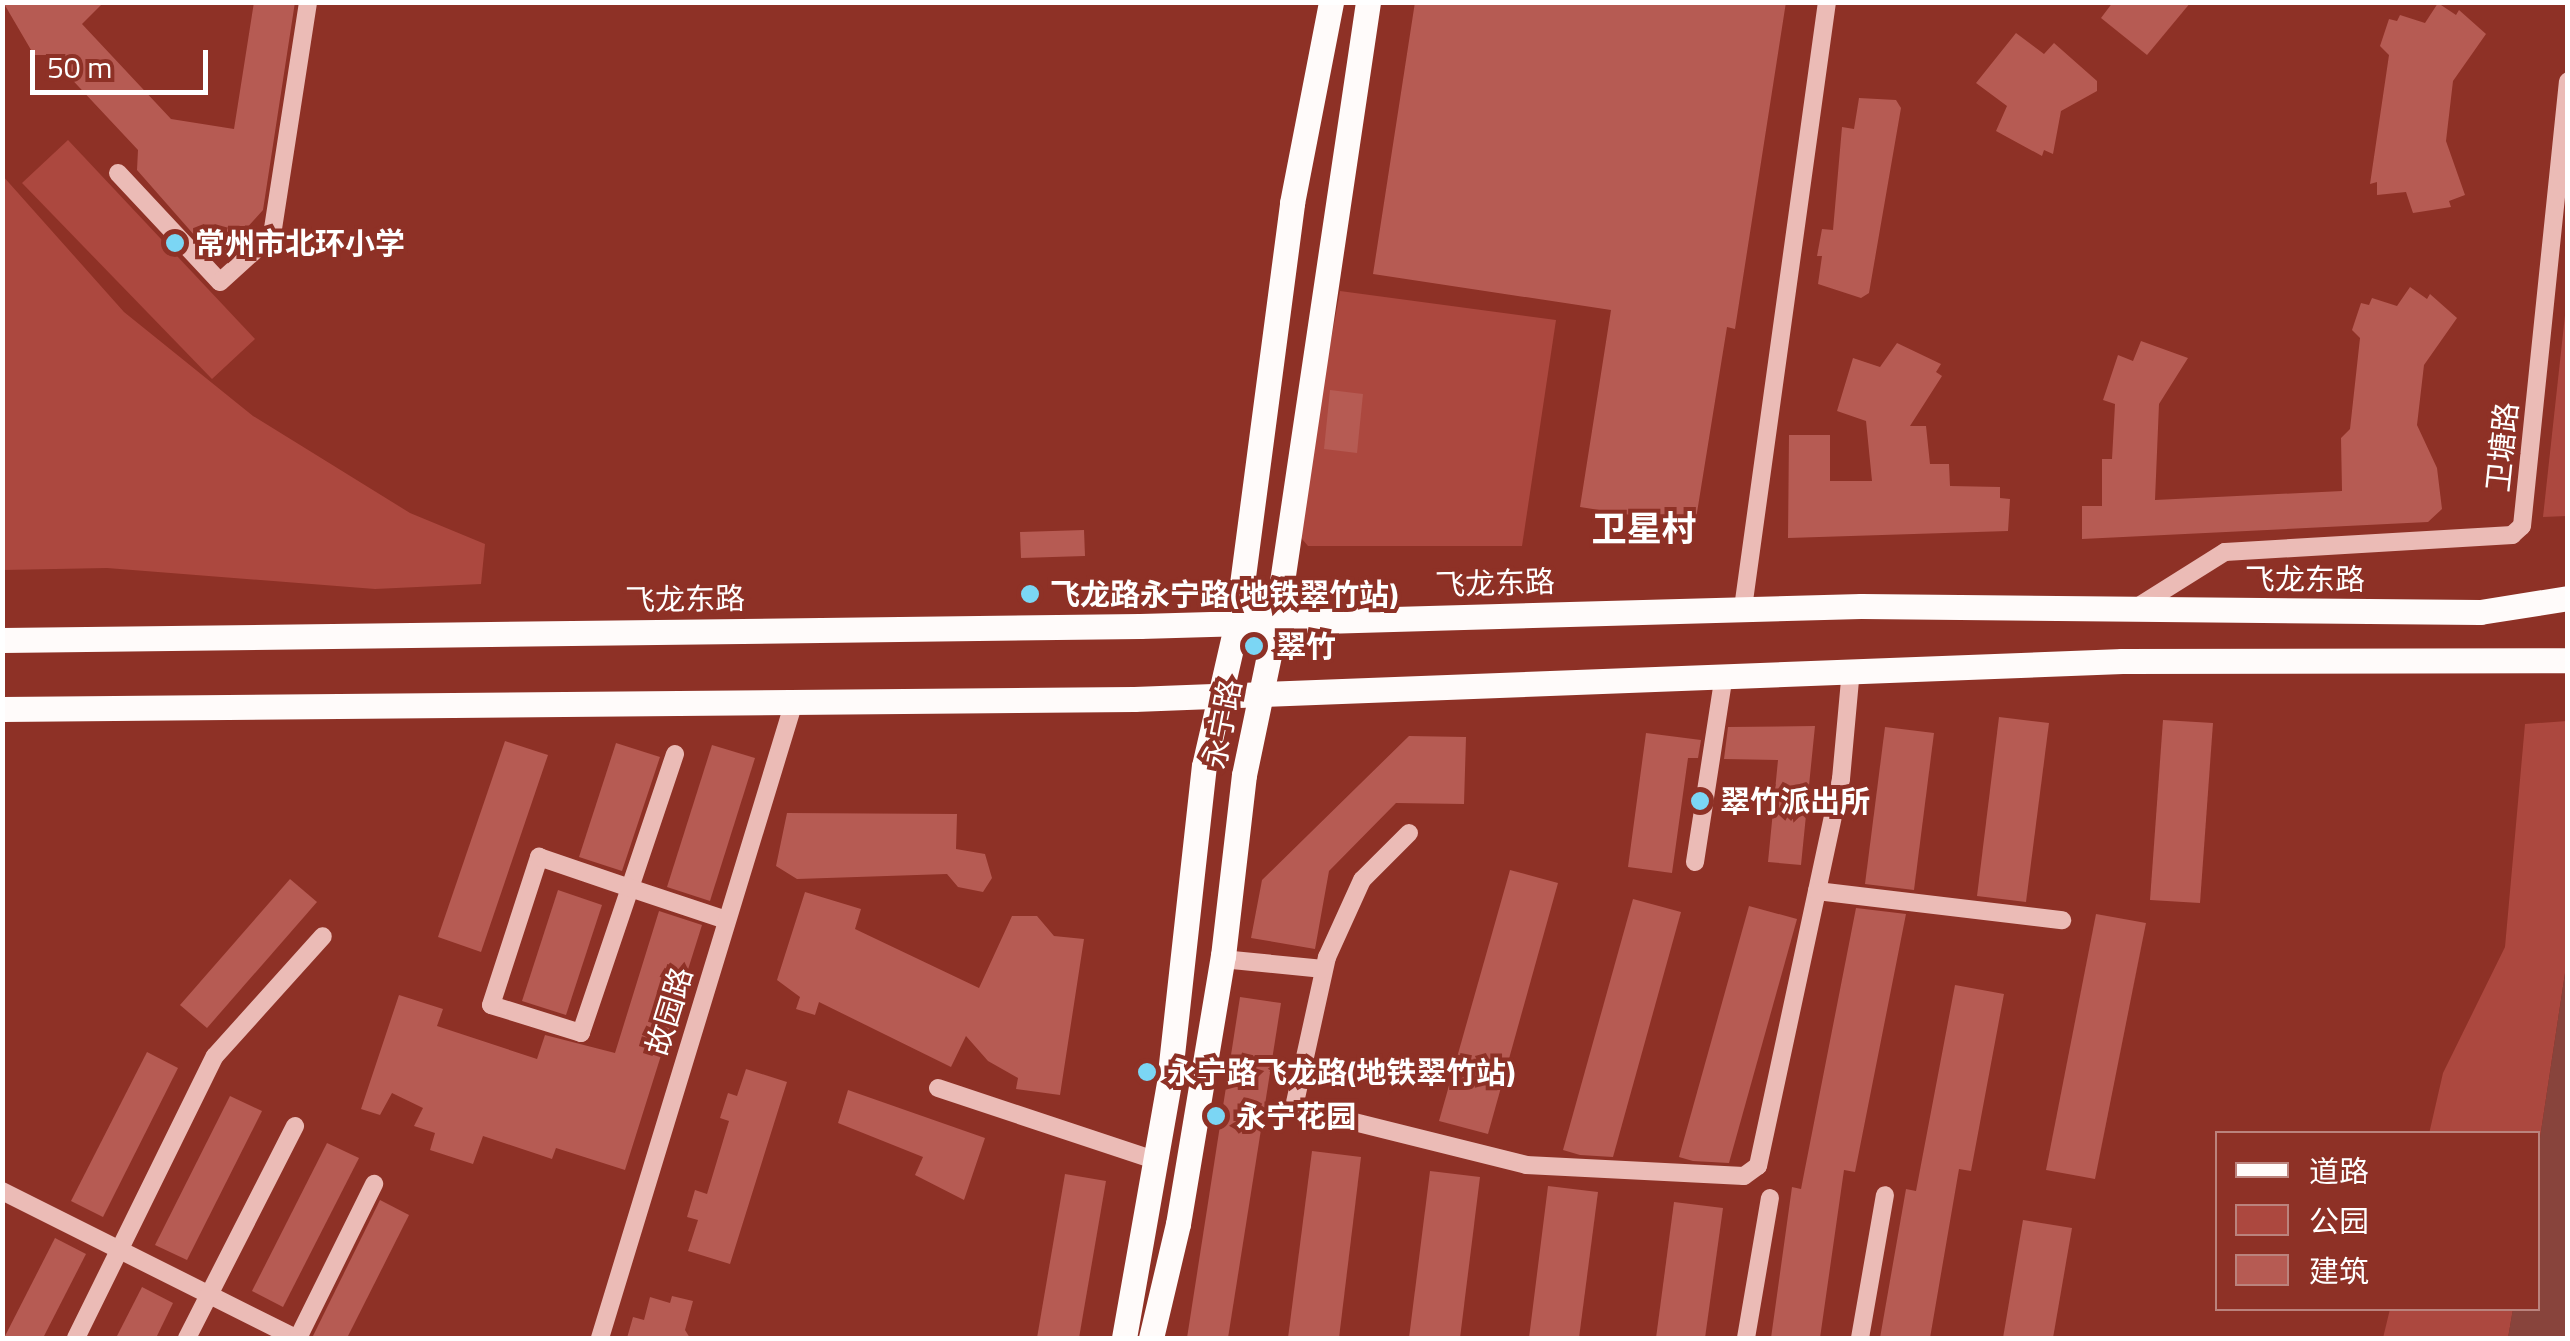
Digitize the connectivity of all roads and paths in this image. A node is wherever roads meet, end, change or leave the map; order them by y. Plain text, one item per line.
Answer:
1 (308, 2) edge
2 (1330, 2) edge
3 (1368, 2) edge
4 (1828, 2) edge
5 (2568, 82) edge
6 (118, 174) dead end
7 (2568, 598) edge
8 (1744, 608) junction
9 (2130, 612) junction
10 (1237, 622) junction
11 (1276, 622) junction
12 (2, 640) edge
13 (2568, 660) edge
14 (1851, 670) junction
15 (1724, 674) junction
16 (1261, 691) junction
17 (1219, 694) junction
18 (794, 702) junction
19 (2, 709) edge
20 (675, 754) dead end
21 (1409, 834) dead end
22 (1695, 862) dead end
23 (630, 888) junction
24 (1817, 890) junction
25 (726, 920) junction
26 (2062, 920) dead end
27 (323, 936) dead end
28 (1222, 959) junction
29 (1324, 970) junction
30 (938, 1088) dead end
31 (296, 1126) dead end
32 (1156, 1160) junction
33 (374, 1184) dead end
34 (2, 1191) edge
35 (1885, 1195) dead end
36 (1770, 1198) dead end
37 (118, 1250) junction
38 (209, 1295) junction
39 (76, 1338) edge
40 (187, 1338) edge
41 (296, 1338) edge
42 (600, 1338) edge
43 (1124, 1338) edge
44 (1152, 1338) edge
45 (1746, 1338) edge
46 (1860, 1338) edge

1 - 6 street
2 - 10 main road, 永宁路
3 - 11 main road, 永宁路
4 - 8 street
5 - 9 street, 卫塘路
7 - 9 main road, 飞龙东路
8 - 9 main road, 飞龙东路
8 - 11 main road, 飞龙东路
10 - 11 main road, 飞龙东路
10 - 12 main road, 飞龙东路
10 - 17 main road, 永宁路
11 - 16 main road, 永宁路
13 - 14 main road
14 - 15 main road
14 - 24 street
15 - 16 main road
15 - 22 street
16 - 17 main road
16 - 28 main road, 永宁路
17 - 18 main road
17 - 32 main road, 永宁路
18 - 19 main road
18 - 25 street, 故园路
20 - 23 street
21 - 29 street
23 - 23 street
23 - 25 street
24 - 26 street
24 - 29 street
25 - 42 street, 故园路
27 - 37 street
28 - 29 street
28 - 44 main road, 永宁路
30 - 32 street
31 - 38 street
32 - 43 main road, 永宁路
33 - 41 street
34 - 37 street
35 - 46 street
36 - 45 street
37 - 38 street
37 - 39 street
38 - 40 street
38 - 41 street

